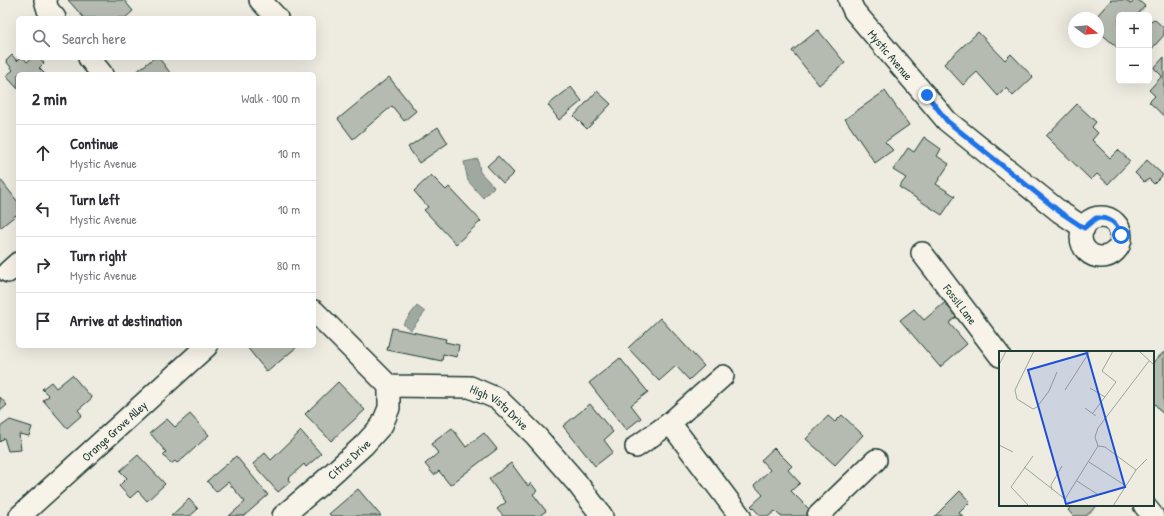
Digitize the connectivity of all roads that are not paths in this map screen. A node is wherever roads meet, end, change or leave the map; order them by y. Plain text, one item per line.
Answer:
1 (45, 0) edge
2 (260, 0) edge
3 (848, 0) edge
4 (53, 16) edge
5 (275, 16) edge
6 (91, 60) edge
7 (100, 72) edge
8 (1084, 228) dead end
9 (922, 252) dead end
10 (316, 313) edge
11 (205, 348) edge
12 (999, 355) edge
13 (723, 376) dead end
14 (389, 386) junction
15 (670, 423) junction
16 (636, 447) dead end
17 (876, 460) dead end
18 (1145, 506) edge
19 (20, 516) edge
20 (283, 516) edge
21 (602, 516) edge
22 (740, 516) edge
23 (818, 516) edge
24 (1153, 516) edge

1 - 4 street
2 - 5 street
3 - 8 street, Mystic Avenue
6 - 7 street
9 - 12 street, Fossil Lane
10 - 14 street
11 - 19 street, Orange Grove Alley
13 - 15 street
14 - 20 street, Citrus Drive
14 - 21 street, High Vista Drive
15 - 16 street
15 - 22 street
17 - 23 street
18 - 24 street

